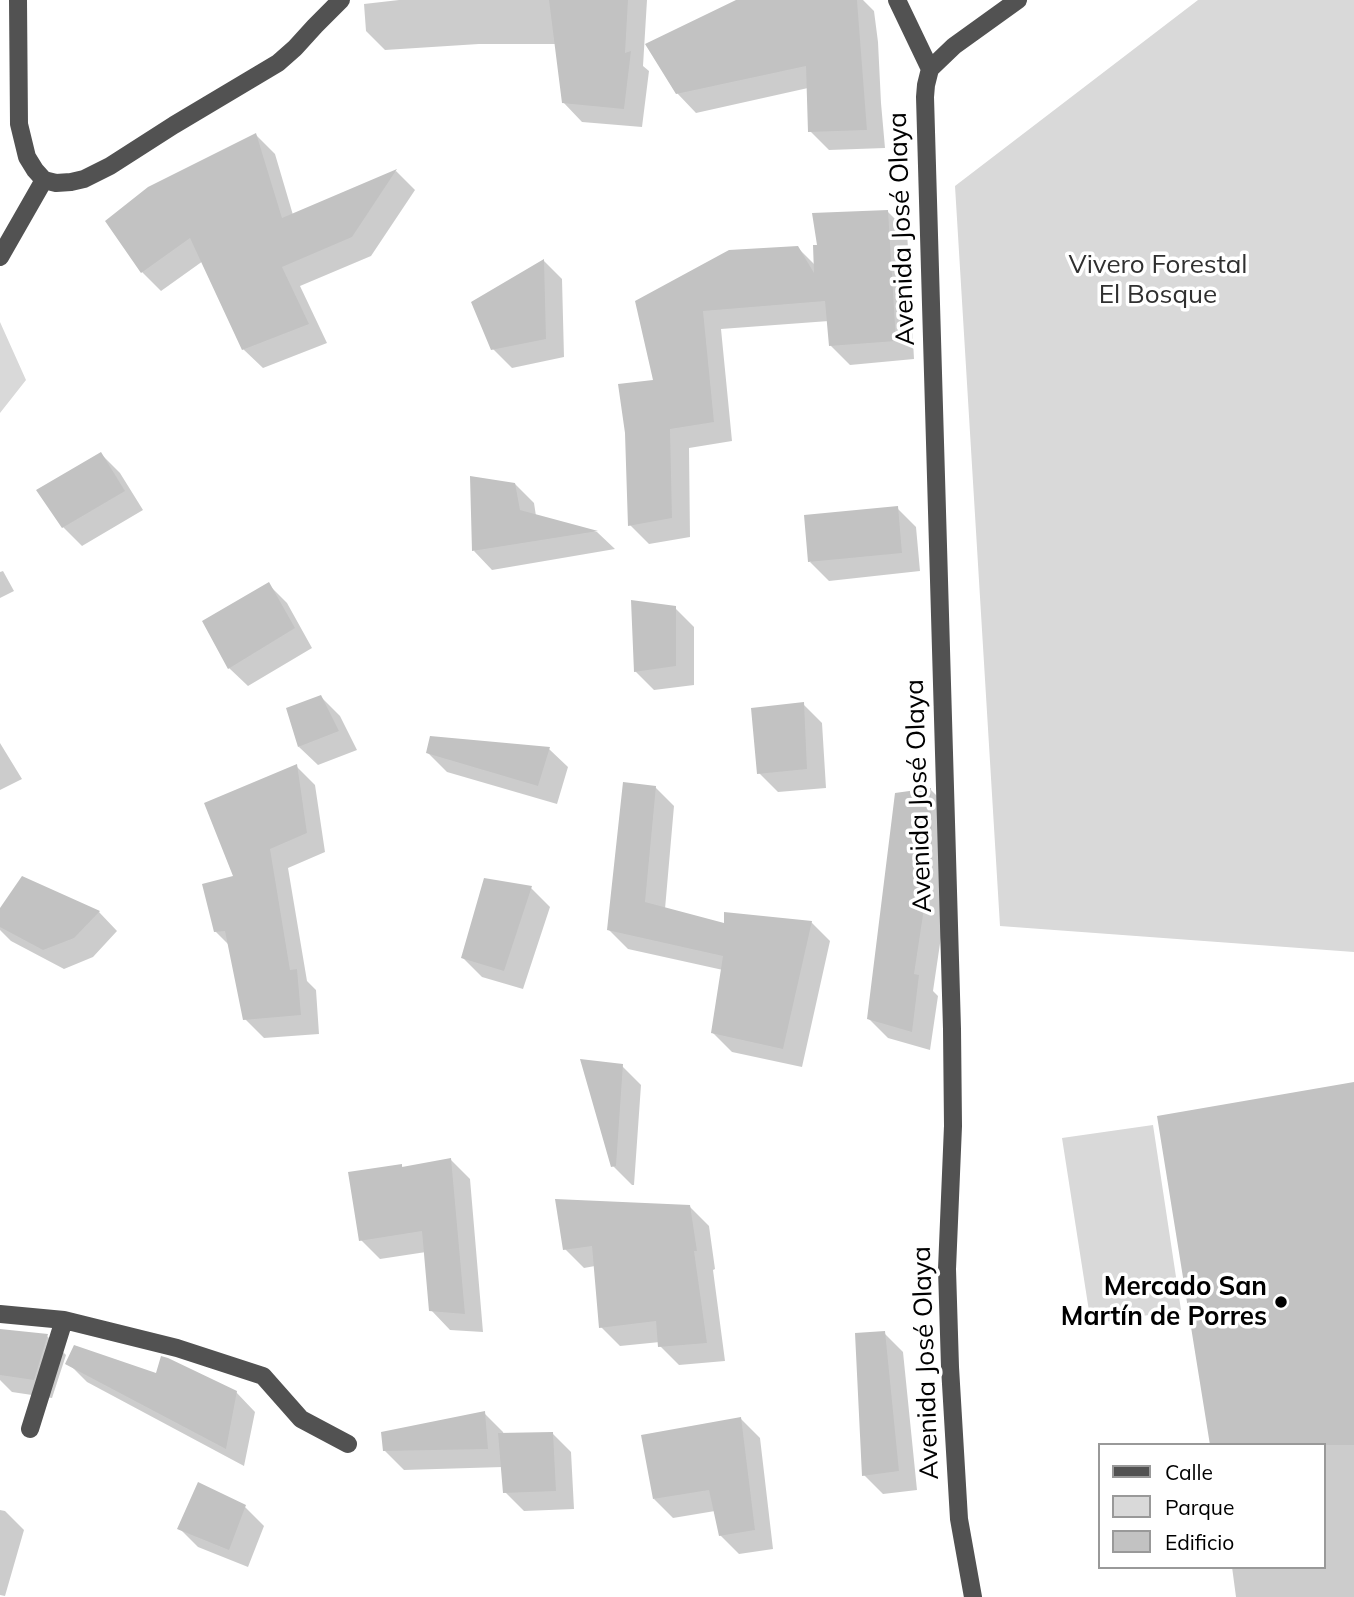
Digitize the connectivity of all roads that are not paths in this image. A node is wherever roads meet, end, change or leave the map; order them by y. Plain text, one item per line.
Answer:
1 (18, 0) edge
2 (341, 0) edge
3 (897, 0) edge
4 (1018, 0) edge
5 (930, 69) junction
6 (44, 180) junction
7 (0, 257) edge
8 (0, 1314) edge
9 (64, 1320) junction
10 (30, 1429) dead end
11 (348, 1444) dead end
12 (973, 1597) edge

1 - 6 street
2 - 6 street
3 - 5 street
4 - 5 street
5 - 12 street, Avenida José Olaya
6 - 7 street
8 - 9 street
9 - 10 street
9 - 11 street

